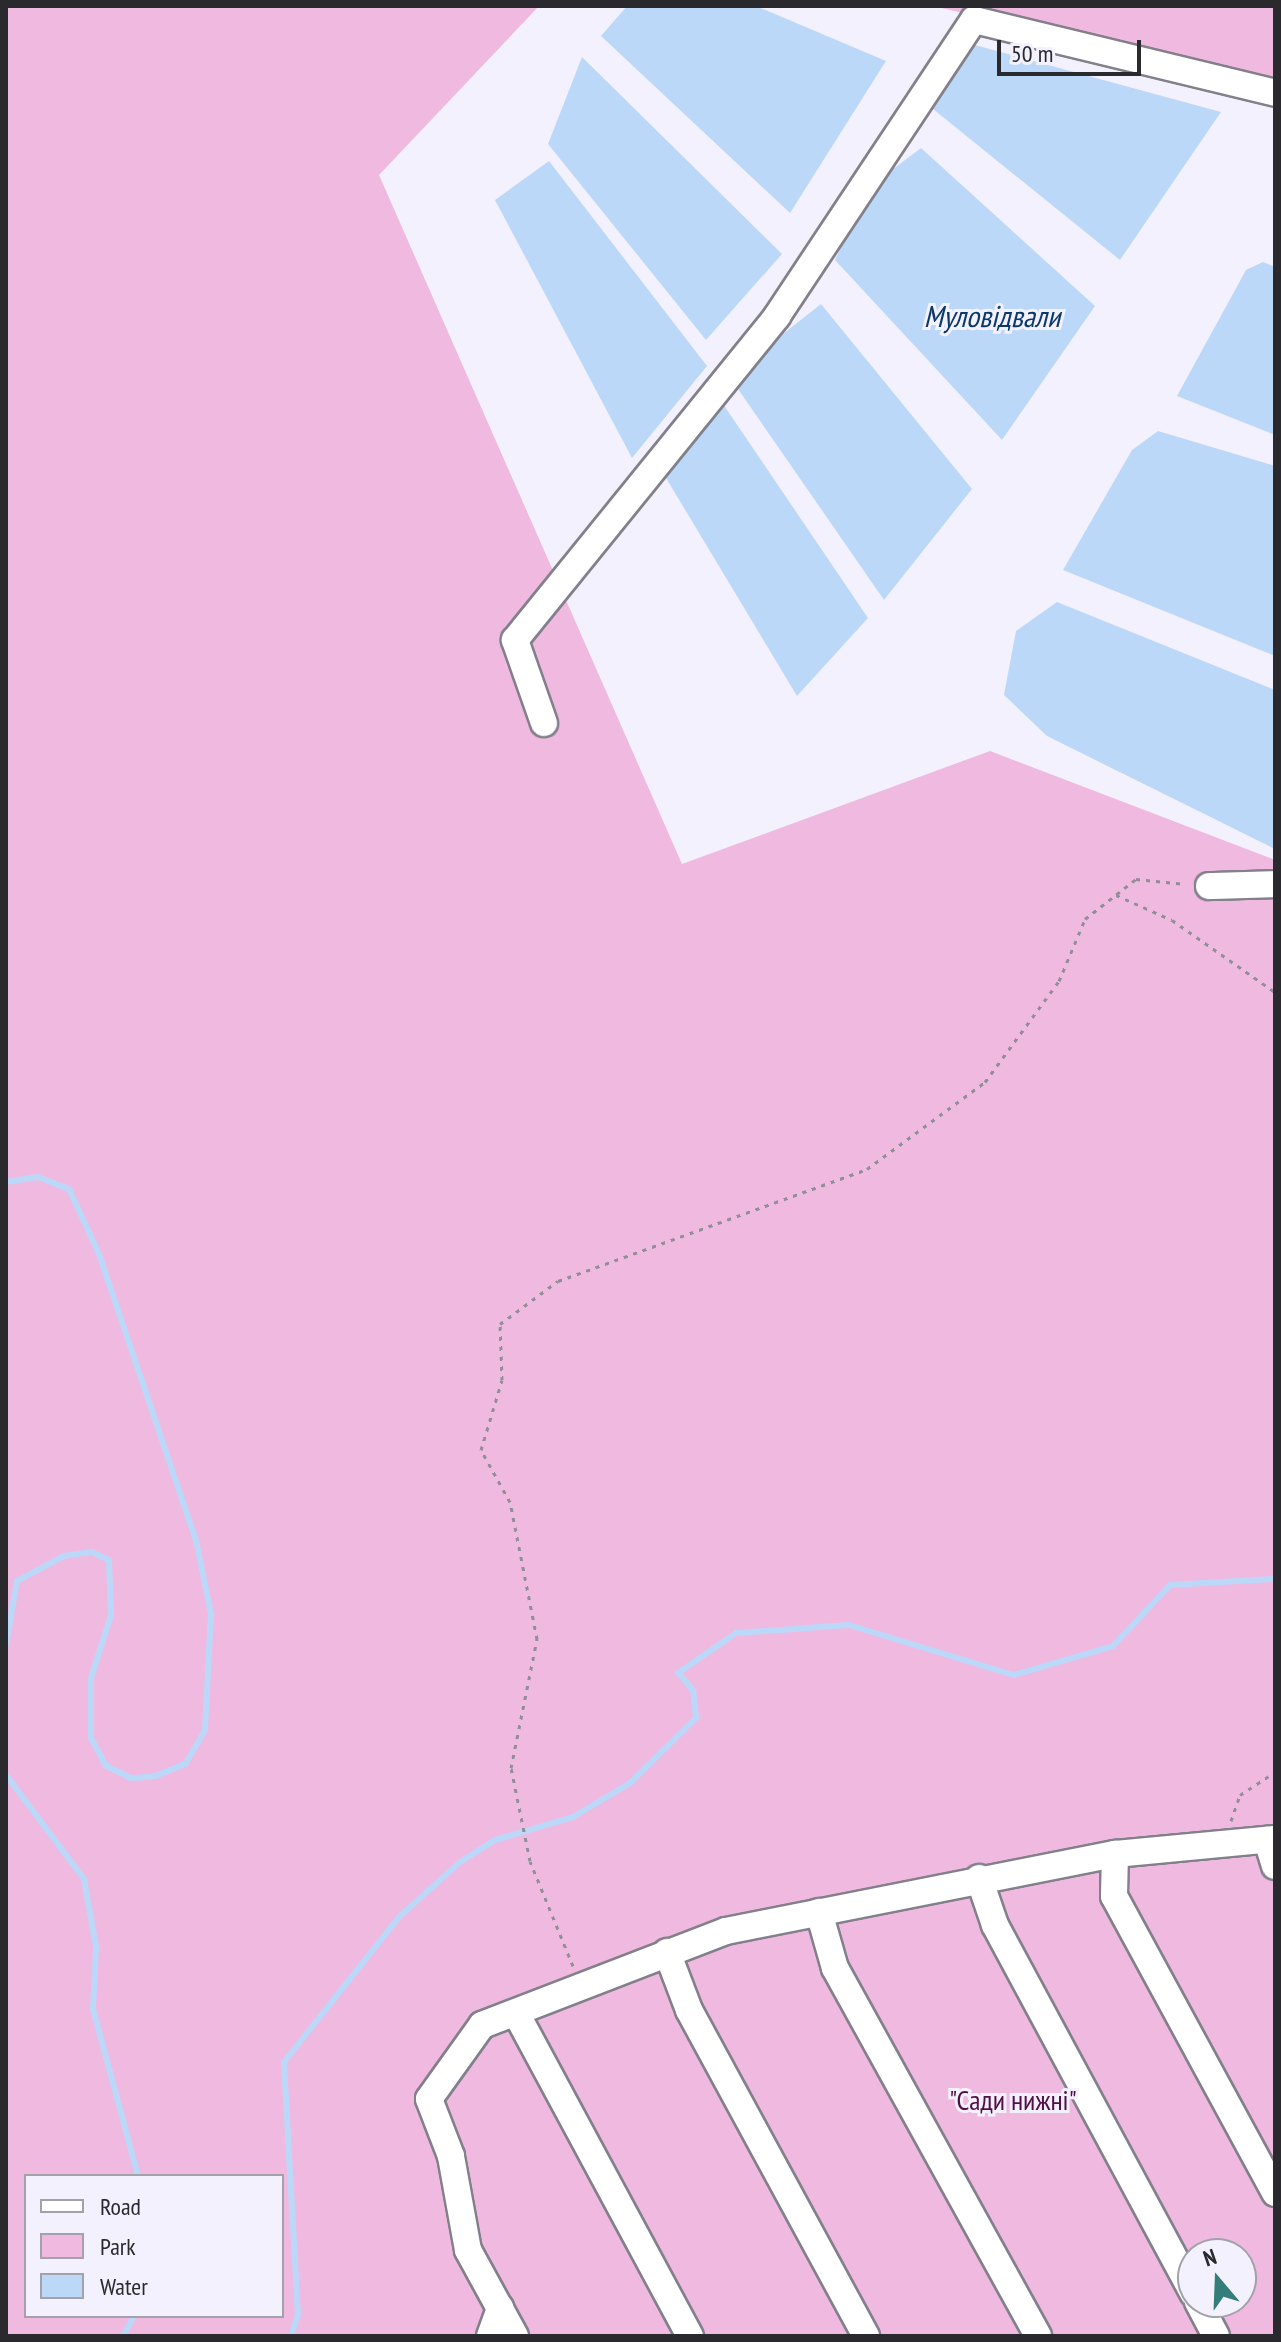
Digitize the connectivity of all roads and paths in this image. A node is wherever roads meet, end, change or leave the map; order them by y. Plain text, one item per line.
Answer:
1 (1275, 93) edge
2 (544, 723) dead end
3 (1275, 884) edge
4 (1209, 886) joint
5 (1116, 895) junction
6 (1275, 992) edge
7 (1275, 1772) edge
8 (1271, 1839) edge
9 (1224, 1844) junction
10 (1115, 1854) junction
11 (1275, 1866) edge
12 (979, 1878) junction
13 (819, 1912) junction
14 (667, 1952) junction
15 (581, 1985) junction
16 (516, 2013) junction
17 (1275, 2193) edge
18 (1177, 2263) edge
19 (500, 2308) junction
20 (1206, 2318) edge
21 (490, 2336) edge
22 (515, 2336) edge
23 (690, 2336) edge
24 (866, 2336) edge
25 (1038, 2336) edge
26 (1216, 2336) edge

1 - 2 street
3 - 4 street
4 - 5 path
5 - 6 path
5 - 15 path
7 - 9 path
8 - 9 street
8 - 11 street
9 - 10 street
10 - 12 street
10 - 17 street
12 - 13 street
12 - 18 street
13 - 14 street
13 - 25 street
14 - 15 street
14 - 24 street
15 - 16 street
16 - 19 street
16 - 23 street
19 - 21 street
19 - 22 street
20 - 26 street

